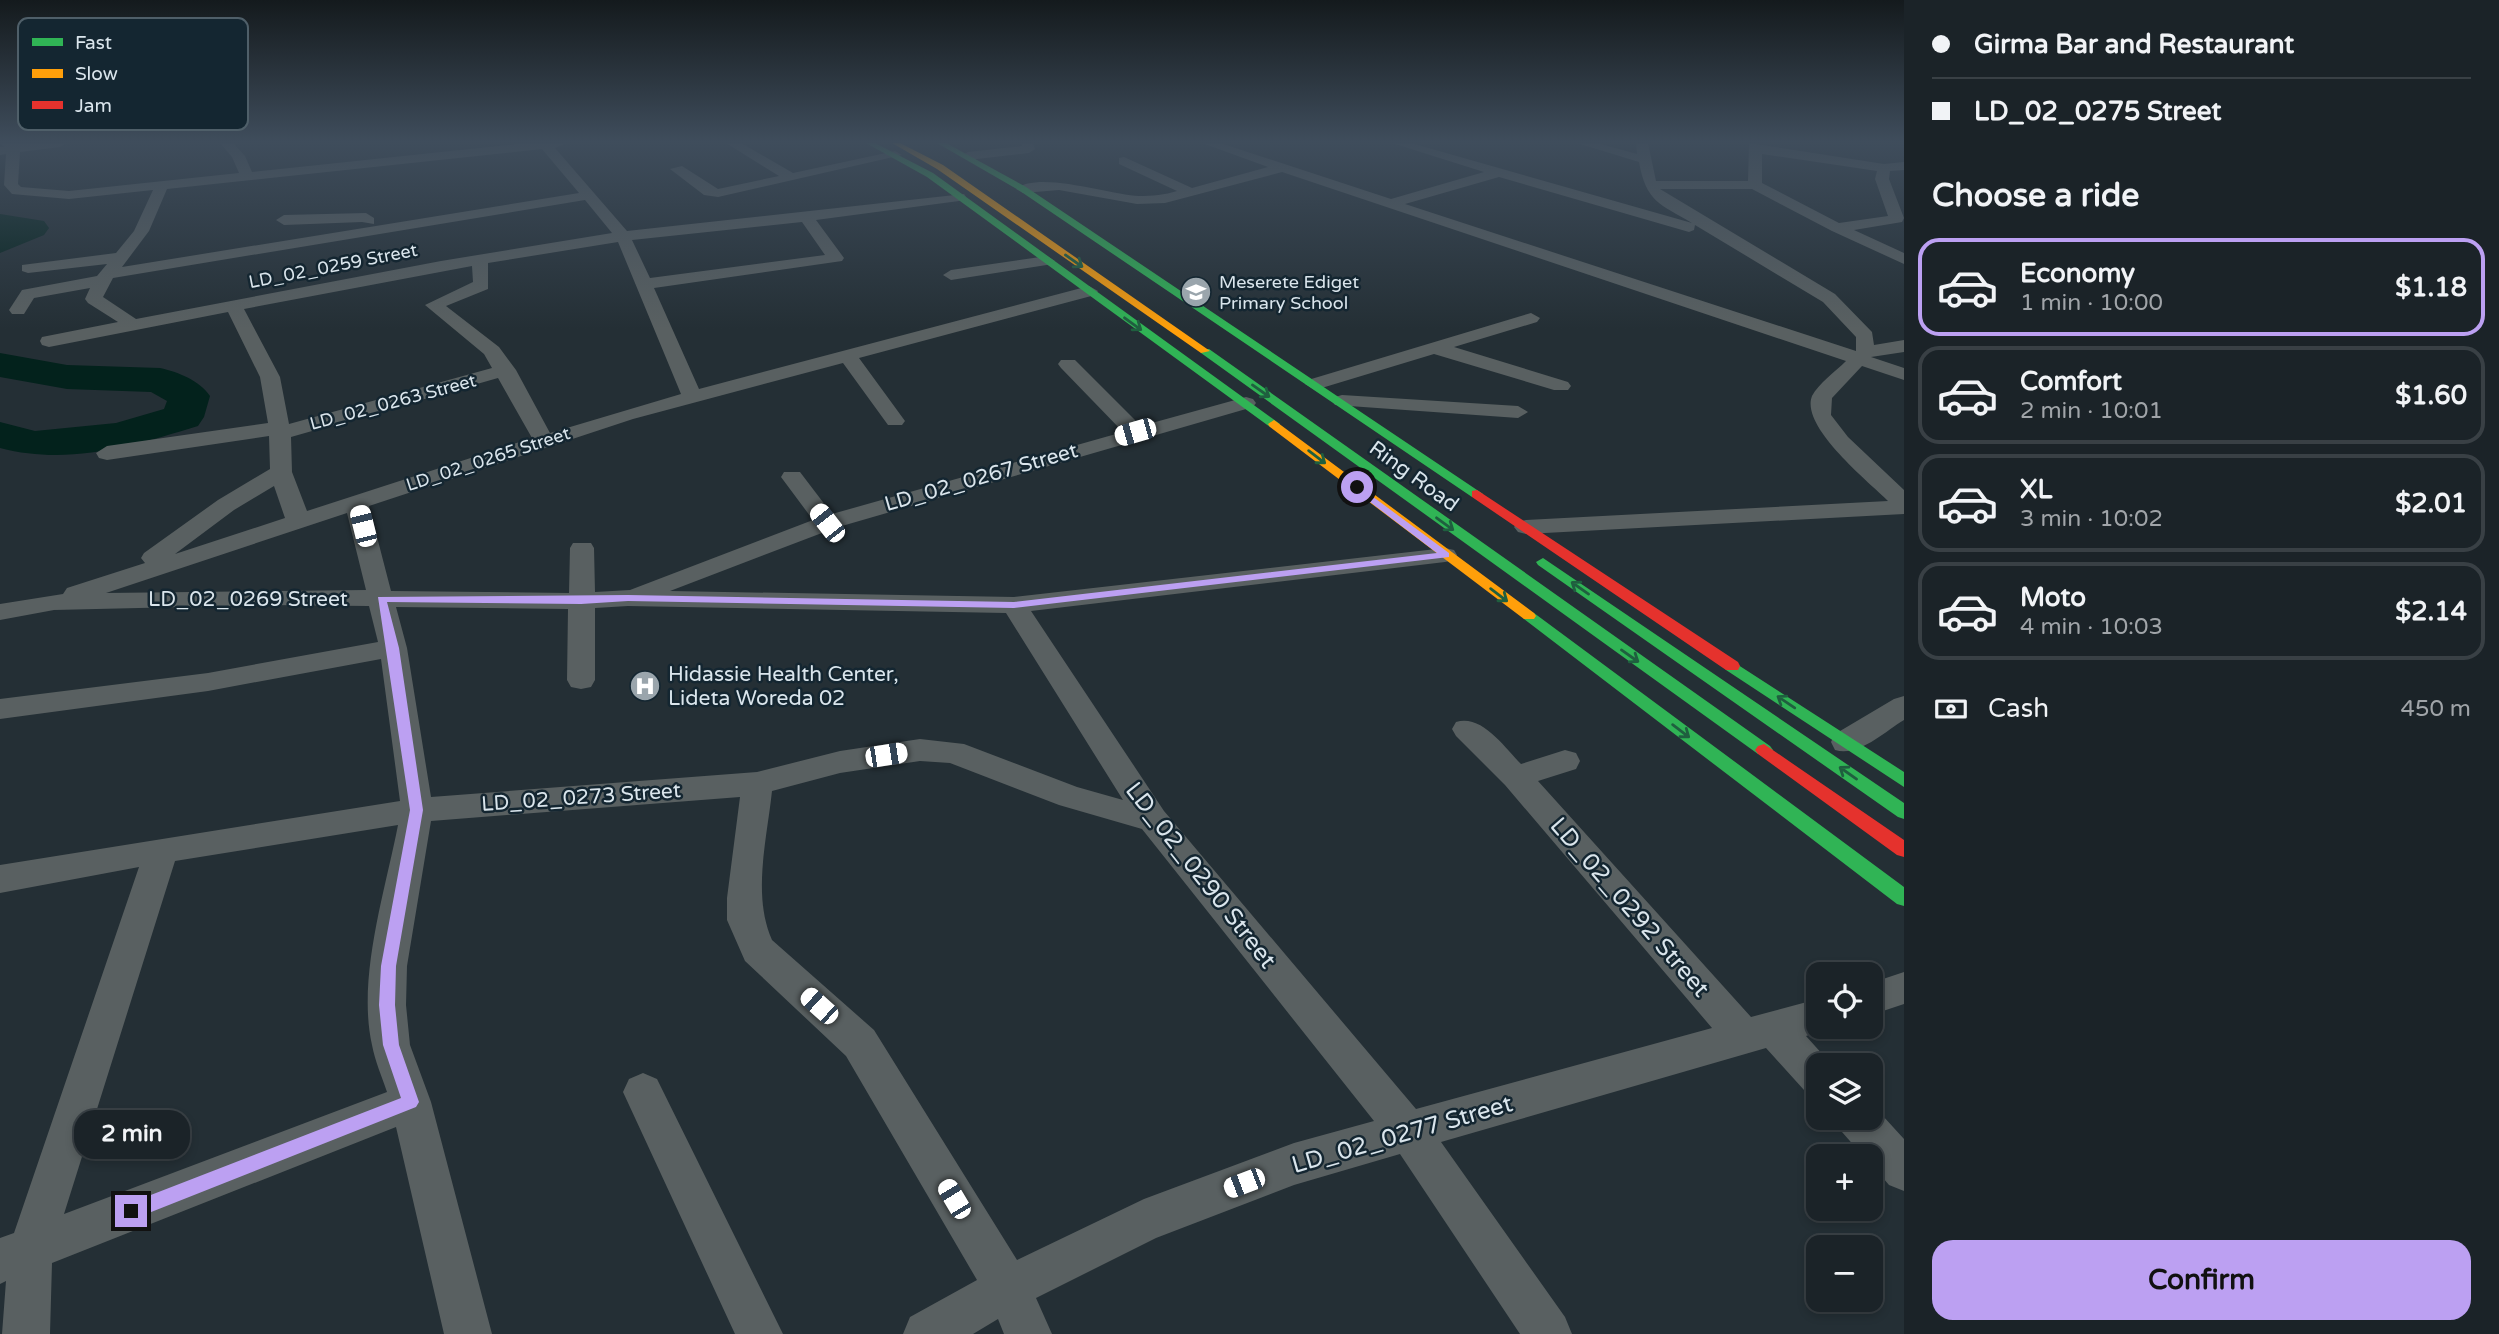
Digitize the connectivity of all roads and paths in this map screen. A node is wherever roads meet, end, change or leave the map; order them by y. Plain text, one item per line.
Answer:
1 (153, 205) edge
2 (543, 205) edge
3 (599, 205) edge
4 (896, 205) edge
5 (971, 205) edge
6 (995, 205) edge
7 (1018, 205) edge
8 (1047, 205) edge
9 (1402, 205) edge
10 (1617, 205) edge
11 (1672, 205) edge
12 (1794, 205) edge
13 (1892, 205) edge
14 (806, 217) junction
15 (284, 220) dead end
16 (1837, 228) junction
17 (371, 230) junction
18 (1719, 234) junction
19 (623, 236) junction
20 (119, 258) junction
21 (471, 258) junction
22 (1904, 258) edge
23 (1047, 261) junction
24 (28, 268) dead end
25 (951, 275) dead end
26 (103, 277) junction
27 (645, 284) junction
28 (1012, 285) dead end
29 (1089, 292) junction
30 (1040, 305) junction
31 (234, 307) junction
32 (18, 310) dead end
33 (1531, 318) dead end
34 (132, 324) junction
35 (49, 341) dead end
36 (1904, 346) edge
37 (1436, 348) junction
38 (846, 355) junction
39 (1862, 356) junction
40 (1250, 362) dead end
41 (1068, 364) dead end
42 (506, 370) junction
43 (1904, 374) edge
44 (1315, 384) junction
45 (1561, 386) dead end
46 (692, 395) junction
47 (1342, 401) junction
48 (1245, 403) junction
49 (1518, 412) dead end
50 (895, 421) dead end
51 (279, 430) junction
52 (1135, 432) junction
53 (544, 440) junction
54 (107, 453) dead end
55 (281, 471) junction
56 (792, 477) dead end
57 (356, 501) junction
58 (1904, 505) edge
59 (298, 520) junction
60 (827, 523) junction
61 (1526, 527) junction
62 (582, 548) dead end
63 (1528, 552) dead end
64 (736, 555) junction
65 (1446, 555) junction
66 (132, 573) junction
67 (628, 598) junction
68 (381, 599) junction
69 (744, 600) junction
70 (581, 601) junction
71 (54, 602) junction
72 (1014, 605) junction
73 (0, 612) edge
74 (393, 648) junction
75 (581, 680) dead end
76 (1904, 706) edge
77 (0, 709) edge
78 (1467, 729) dead end
79 (1846, 742) junction
80 (1565, 761) dead end
81 (1516, 777) junction
82 (1904, 781) edge
83 (757, 784) junction
84 (417, 810) junction
85 (1904, 812) edge
86 (1153, 820) junction
87 (162, 850) junction
88 (1904, 850) edge
89 (0, 880) edge
90 (1904, 898) edge
91 (1904, 988) edge
92 (1883, 995) edge
93 (1806, 1020) edge
94 (1760, 1033) junction
95 (1806, 1068) edge
96 (643, 1092) dead end
97 (411, 1102) junction
98 (1408, 1130) junction
99 (1868, 1130) edge
100 (1904, 1170) edge
101 (15, 1256) edge
102 (1008, 1288) junction
103 (26, 1334) edge
104 (468, 1334) edge
105 (759, 1334) edge
106 (927, 1334) edge
107 (1028, 1334) edge
108 (1548, 1334) edge

1 - 20 street
2 - 17 street
3 - 19 street
4 - 14 street, LD_02_0259 Street
5 - 23 main road
6 -> 88 main road, Ring Road
7 - 40 main road
8 - 44 main road
9 - 39 street
10 - 18 street
11 - 18 street
12 - 16 street
13 - 16 street
14 - 19 street, LD_02_0259 Street
14 - 27 street
15 - 17 street
16 - 22 street
17 - 26 street
18 - 39 street
19 - 21 street, LD_02_0259 Street
19 - 27 street
20 - 24 street
20 - 26 street
21 - 31 street, LD_02_0259 Street
21 - 42 street
23 - 25 street
23 - 29 main road
26 - 32 street
26 - 34 street
27 - 46 street
28 - 30 street
29 - 30 street, LD_02_0265 Street
29 -> 48 main road
30 - 38 street, LD_02_0265 Street
31 - 34 street, LD_02_0259 Street
31 - 51 street
33 - 37 street
34 - 35 street, LD_02_0259 Street
36 - 39 street
37 - 44 street
37 - 45 street
38 - 46 street, LD_02_0265 Street
38 - 50 street
39 - 43 street
39 - 58 street
41 - 52 street
42 - 51 street, LD_02_0263 Street
42 - 53 street
44 - 47 main road
46 - 53 street, LD_02_0265 Street
47 - 49 street
47 - 61 main road
48 - 52 street, LD_02_0267 Street
48 -> 65 main road
51 - 54 street, LD_02_0263 Street
51 - 55 street
52 - 60 street, LD_02_0267 Street
53 - 57 street, LD_02_0265 Street
55 - 59 street
55 - 66 street, LD_02_0265 Street
56 - 60 street
57 - 59 street, LD_02_0265 Street
57 - 68 street
58 - 61 street
59 - 66 street, LD_02_0265 Street
60 - 64 street, LD_02_0267 Street
79 -> 61 main road
62 - 70 street
85 -> 63 main road
64 - 67 street, LD_02_0267 Street
64 - 69 street
65 - 72 street, LD_02_0269 Street
65 -> 90 main road
66 - 71 street, LD_02_0265 Street
67 - 69 street, LD_02_0269 Street
67 - 70 street, LD_02_0269 Street
68 - 70 street, LD_02_0269 Street
68 - 71 street, LD_02_0269 Street
68 - 74 street
69 - 72 street, LD_02_0269 Street
70 - 75 street
71 - 73 street, LD_02_0269 Street
72 - 86 street, LD_02_0290 Street
74 - 77 street
74 - 84 street
76 - 79 street
78 - 81 street, LD_02_0292 Street
79 - 82 main road
80 - 81 street
81 - 94 street, LD_02_0292 Street
83 - 84 street, LD_02_0273 Street
83 - 86 street, LD_02_0273 Street
83 - 102 street
84 - 87 street, LD_02_0273 Street
84 - 97 street
86 - 98 street, LD_02_0290 Street
87 - 89 street, LD_02_0273 Street
87 - 101 street
91 - 92 street
93 - 94 street, LD_02_0277 Street
94 - 95 street, LD_02_0292 Street
94 - 98 street, LD_02_0277 Street
96 - 105 street
97 - 101 street
97 - 104 street
98 - 102 street, LD_02_0277 Street
98 - 108 street, LD_02_0290 Street
99 - 100 street
101 - 103 street
102 - 106 street, LD_02_0277 Street
102 - 107 street

